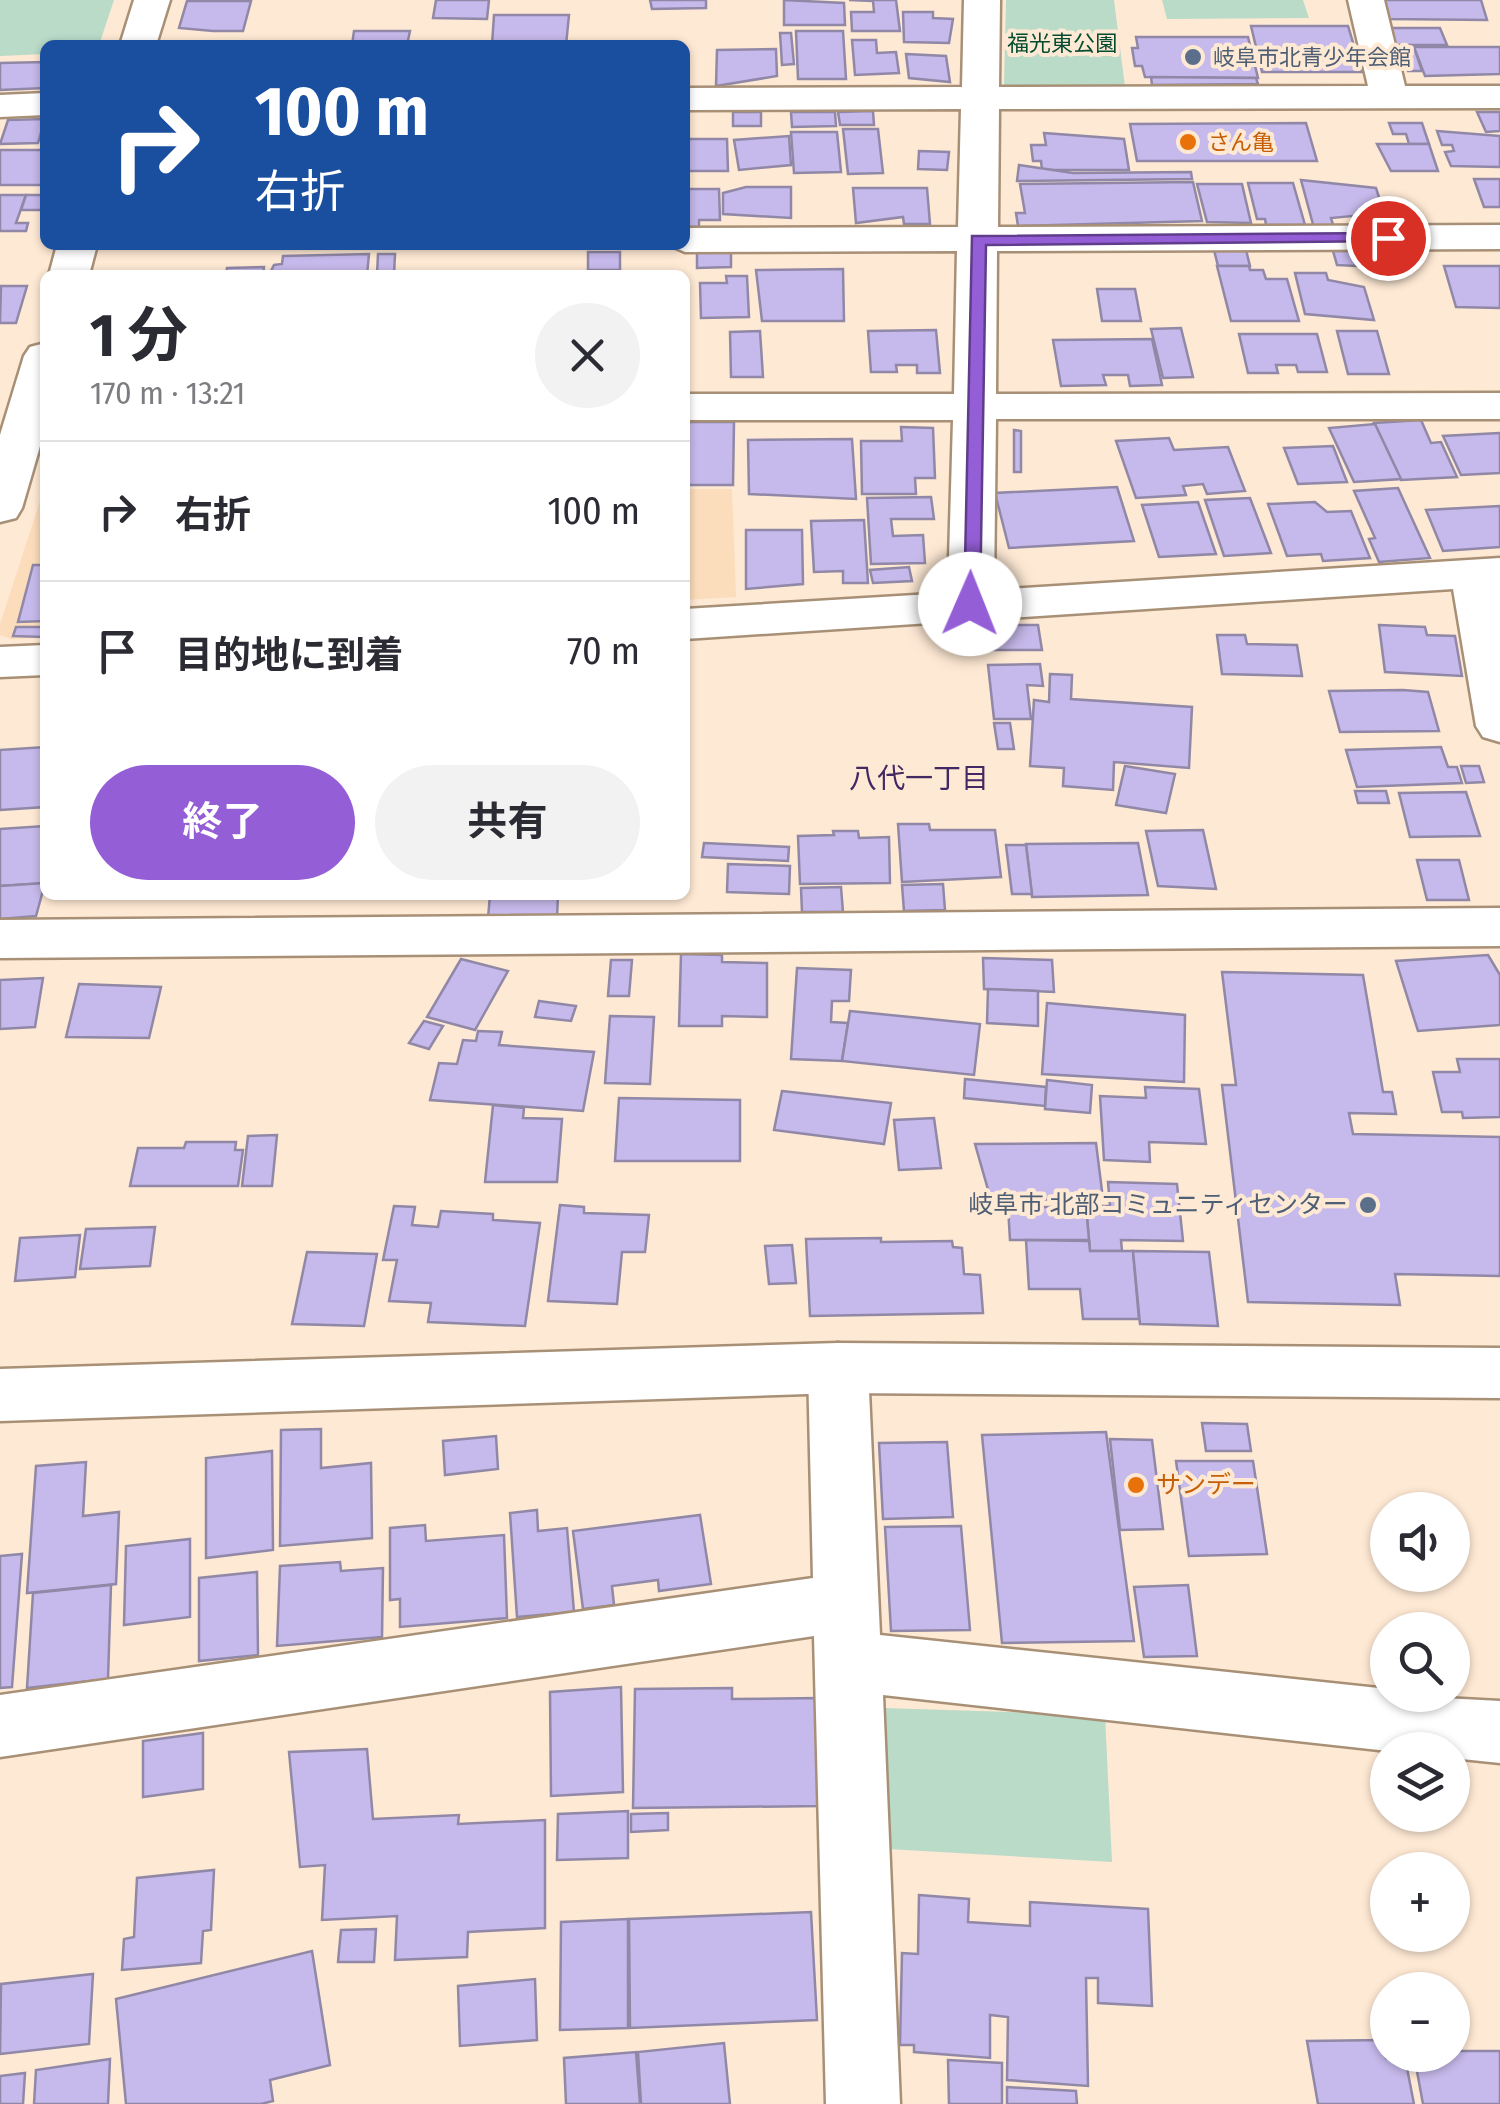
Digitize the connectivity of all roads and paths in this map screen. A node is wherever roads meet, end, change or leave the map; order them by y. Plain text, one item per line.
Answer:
1 (152, 0) edge
2 (982, 0) edge
3 (1366, 0) edge
4 (140, 40) edge
5 (1389, 97) junction
6 (1500, 97) edge
7 (980, 98) junction
8 (690, 99) edge
9 (40, 104) edge
10 (0, 106) edge
11 (1500, 238) edge
12 (690, 240) edge
13 (978, 240) junction
14 (1500, 406) edge
15 (690, 407) edge
16 (974, 407) junction
17 (37, 409) edge
18 (0, 508) edge
19 (1486, 573) edge
20 (970, 604) junction
21 (690, 624) edge
22 (40, 660) edge
23 (0, 662) edge
24 (1500, 726) edge
25 (1500, 927) edge
26 (0, 938) edge
27 (838, 1368) junction
28 (1500, 1372) edge
29 (0, 1395) edge
30 (847, 1632) junction
31 (0, 1726) edge
32 (1500, 1732) edge
33 (863, 2104) edge

1 - 4 street
2 - 7 street
3 - 5 street
5 - 6 street
5 - 7 street
7 - 8 street
7 - 13 street
9 - 10 street
11 - 13 street
12 - 13 street
13 - 16 street
14 - 16 street
15 - 16 street
16 - 20 street
17 - 18 street
19 - 20 street
19 - 24 street
20 - 21 street
22 - 23 street
25 - 26 street
27 - 28 street
27 - 29 street
27 - 30 street
30 - 31 street
30 - 32 street
30 - 33 street

